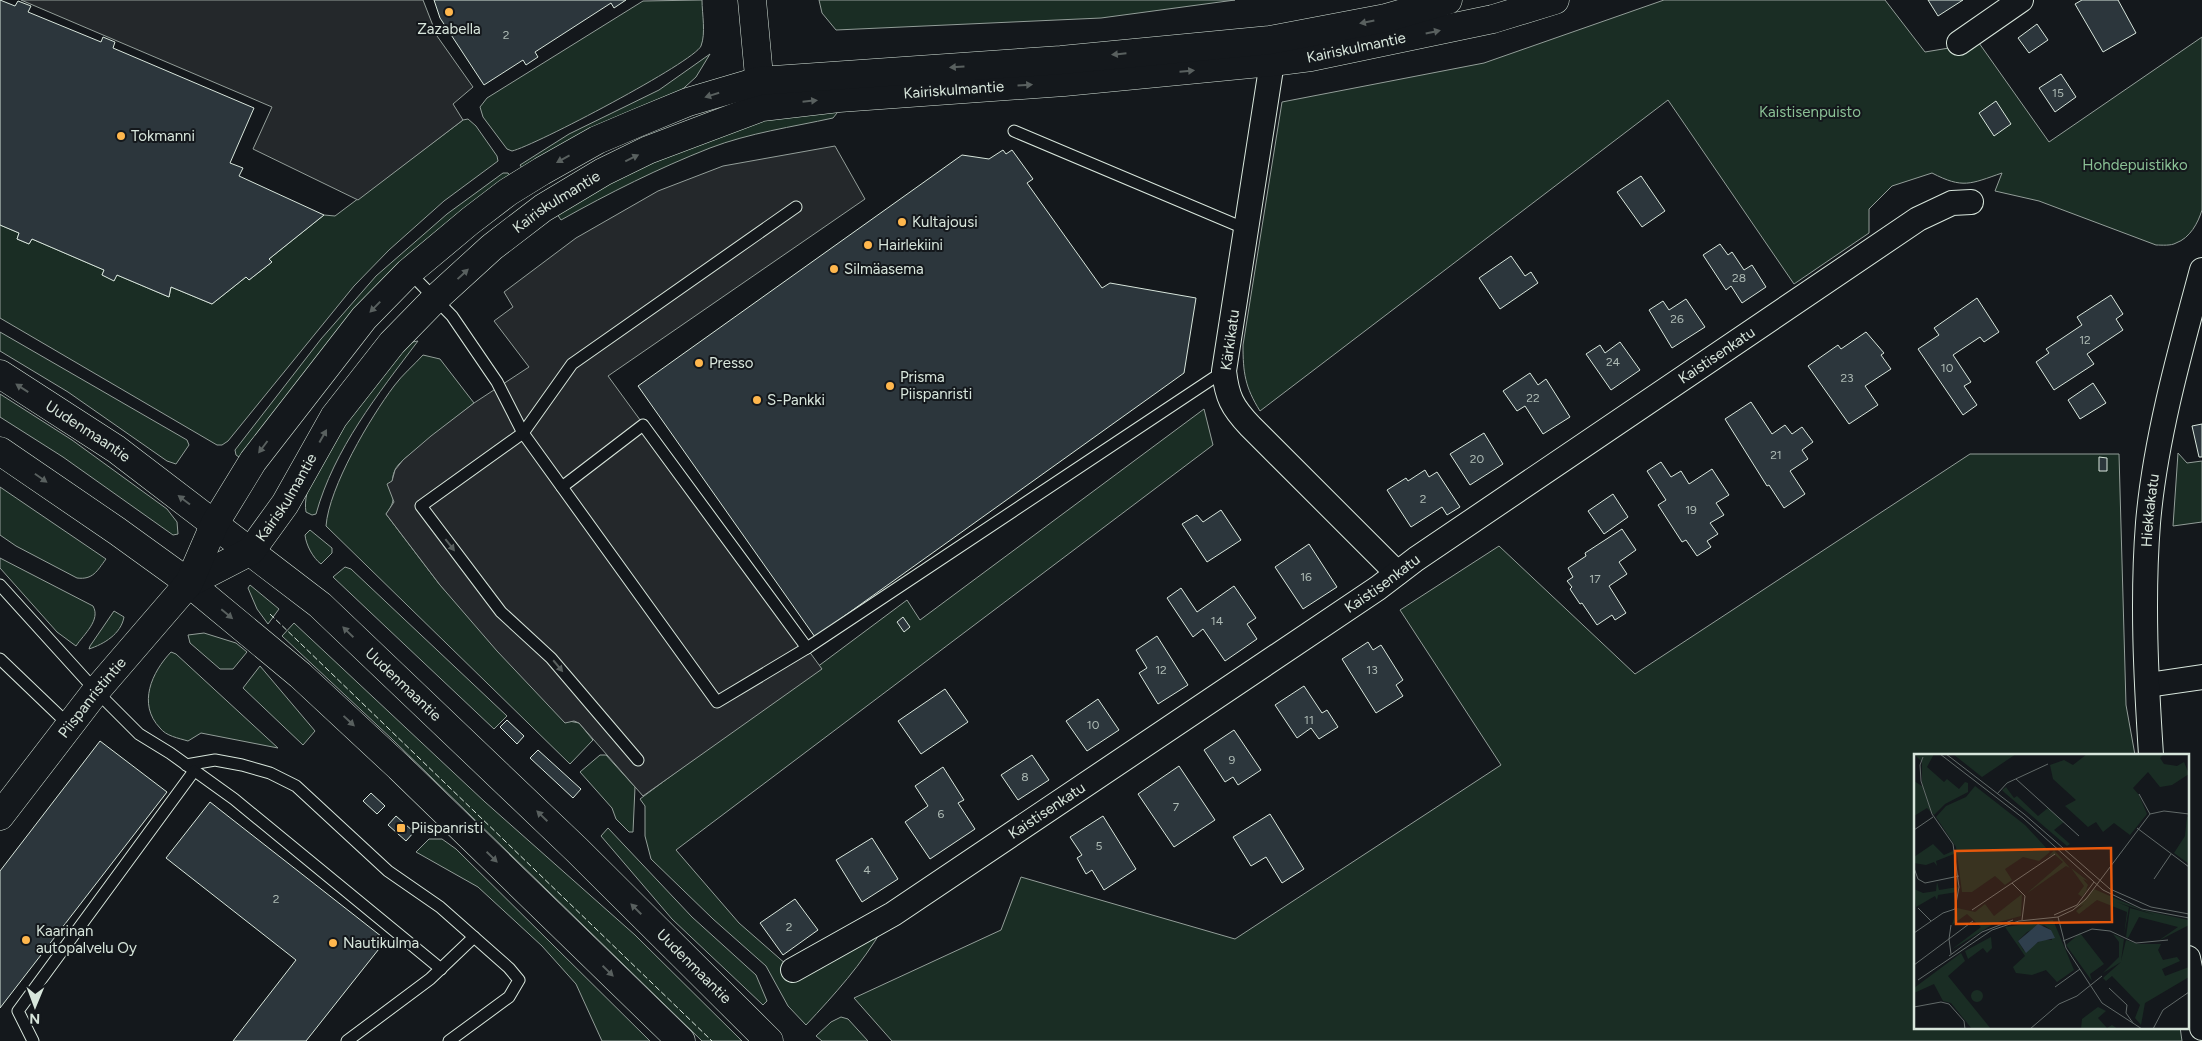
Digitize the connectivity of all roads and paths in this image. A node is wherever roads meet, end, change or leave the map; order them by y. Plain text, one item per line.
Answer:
1 (752, 0) edge
2 (1448, 0) edge
3 (1554, 0) edge
4 (2021, 0) edge
5 (1959, 43) dead end
6 (1271, 51) junction
7 (761, 94) junction
8 (1014, 131) dead end
9 (1971, 202) dead end
10 (796, 207) dead end
11 (1246, 229) junction
12 (2202, 270) edge
13 (410, 272) junction
14 (435, 299) junction
15 (1224, 371) junction
16 (0, 374) edge
17 (523, 433) junction
18 (0, 451) edge
19 (562, 487) junction
20 (215, 523) junction
21 (251, 551) junction
22 (1398, 573) junction
23 (189, 583) junction
24 (0, 585) edge
25 (807, 648) junction
26 (0, 659) edge
27 (2202, 677) edge
28 (2148, 685) junction
29 (96, 691) junction
30 (69, 725) junction
31 (2151, 754) edge
32 (638, 760) dead end
33 (190, 768) junction
34 (0, 816) edge
35 (474, 937) junction
36 (2190, 968) edge
37 (441, 969) junction
38 (793, 970) dead end
39 (2202, 1028) edge
40 (33, 1041) edge
41 (347, 1041) edge
42 (449, 1041) edge
43 (681, 1041) edge
44 (769, 1041) edge

1 - 7 street
2 -> 6 street, Kairiskulmantie
6 -> 3 street, Kairiskulmantie
4 - 5 street
6 - 7 street, Kairiskulmantie
6 - 11 street, Kärkikatu
7 -> 13 street, Kairiskulmantie
14 -> 7 street, Kairiskulmantie
8 - 11 lane
9 - 22 street, Kaistisenkatu
10 - 17 lane
11 - 15 street, Kärkikatu
12 - 28 street, Hiekkakatu
13 - 14 lane
13 -> 20 street, Kairiskulmantie
14 - 17 lane
21 -> 14 street, Kairiskulmantie
15 - 22 street, Kärkikatu
15 - 25 lane
20 -> 16 street, Uudenmaantie
17 - 19 lane
17 -> 32 lane
18 -> 23 street
19 - 25 lane
19 - 25 lane
20 - 21 street, Uudenmaantie
20 - 23 street, Kairiskulmantie
21 - 23 street, Kairiskulmantie
44 -> 21 street, Uudenmaantie
22 - 38 street, Kaistisenkatu
23 - 29 street, Piispanristintie
23 -> 43 street
24 - 29 lane
26 - 30 lane
27 - 28 street
28 - 31 street, Hiekkakatu
29 - 30 street, Piispanristintie
29 - 33 lane
30 - 34 street, Piispanristintie
33 - 35 lane
33 - 37 lane
33 - 40 lane
35 - 37 lane
35 - 42 lane
36 - 39 street
37 - 41 lane

